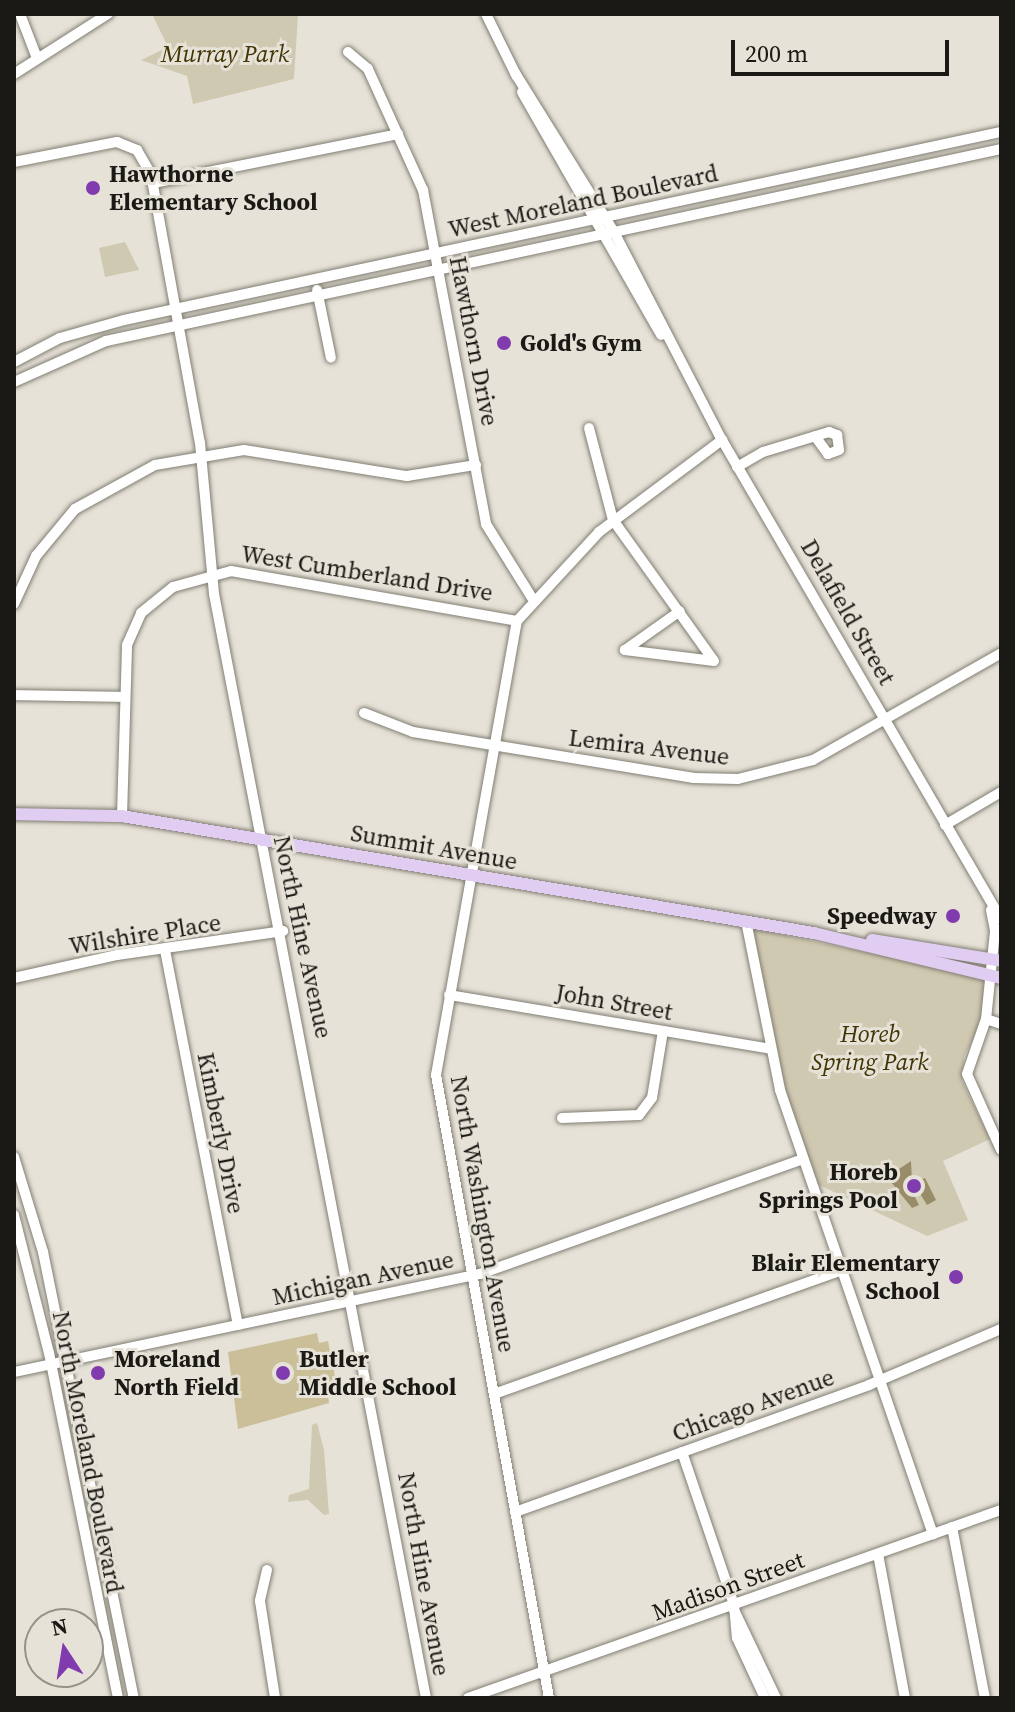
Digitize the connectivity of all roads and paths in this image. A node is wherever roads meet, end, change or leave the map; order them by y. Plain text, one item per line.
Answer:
1 (20, 14) edge
2 (108, 14) edge
3 (486, 14) edge
4 (348, 52) dead end
5 (37, 58) junction
6 (14, 74) edge
7 (1001, 132) edge
8 (398, 134) junction
9 (961, 141) junction
10 (1001, 149) edge
11 (886, 157) junction
12 (965, 157) junction
13 (14, 162) edge
14 (889, 173) junction
15 (799, 175) junction
16 (153, 183) junction
17 (578, 183) junction
18 (802, 191) junction
19 (710, 195) junction
20 (670, 203) junction
21 (713, 211) junction
22 (605, 217) junction
23 (592, 219) junction
24 (674, 219) junction
25 (546, 229) junction
26 (614, 232) junction
27 (599, 235) junction
28 (494, 240) junction
29 (550, 245) junction
30 (437, 253) junction
31 (497, 257) junction
32 (632, 266) junction
33 (440, 269) junction
34 (621, 273) junction
35 (315, 278) junction
36 (318, 295) junction
37 (644, 301) junction
38 (204, 302) junction
39 (173, 309) junction
40 (208, 319) junction
41 (177, 325) junction
42 (331, 358) dead end
43 (14, 362) edge
44 (14, 382) edge
45 (589, 428) dead end
46 (815, 436) dead end
47 (722, 440) junction
48 (202, 456) junction
49 (476, 465) junction
50 (737, 467) junction
51 (613, 520) junction
52 (211, 574) junction
53 (532, 598) junction
54 (14, 604) edge
55 (680, 611) junction
56 (517, 621) junction
57 (1001, 653) edge
58 (14, 695) edge
59 (125, 697) junction
60 (364, 713) dead end
61 (885, 719) junction
62 (491, 745) junction
63 (1001, 792) edge
64 (14, 814) edge
65 (122, 816) junction
66 (945, 825) junction
67 (263, 840) junction
68 (469, 875) junction
69 (990, 904) junction
70 (1001, 919) edge
71 (746, 921) junction
72 (283, 931) junction
73 (845, 941) junction
74 (165, 950) junction
75 (997, 961) edge
76 (995, 977) edge
77 (14, 978) edge
78 (449, 995) junction
79 (986, 1019) junction
80 (1001, 1024) edge
81 (663, 1031) junction
82 (771, 1049) junction
83 (562, 1118) dead end
84 (1001, 1150) edge
85 (14, 1157) edge
86 (803, 1159) junction
87 (14, 1215) edge
88 (842, 1270) junction
89 (472, 1275) junction
90 (354, 1296) junction
91 (57, 1318) junction
92 (42, 1321) junction
93 (238, 1325) junction
94 (1001, 1329) edge
95 (66, 1362) junction
96 (51, 1365) junction
97 (14, 1372) edge
98 (880, 1380) junction
99 (494, 1394) junction
100 (75, 1411) junction
101 (61, 1414) junction
102 (682, 1452) junction
103 (1001, 1510) edge
104 (515, 1512) junction
105 (952, 1527) junction
106 (933, 1534) junction
107 (878, 1554) junction
108 (267, 1570) dead end
109 (734, 1607) junction
110 (544, 1673) junction
111 (118, 1698) edge
112 (134, 1698) edge
113 (275, 1698) edge
114 (426, 1698) edge
115 (468, 1698) edge
116 (549, 1698) edge
117 (765, 1698) edge
118 (776, 1698) edge
119 (905, 1698) edge
120 (985, 1698) edge

1 - 5 street
2 - 5 street
3 - 17 street, Delafield Street
4 - 8 street, Hawthorn Drive
5 - 6 street
7 - 9 street, West Moreland Boulevard
8 - 16 street
8 - 30 street, Hawthorn Drive
9 - 11 street, West Moreland Boulevard
9 - 12 street
10 - 12 street, West Moreland Boulevard
11 - 14 street
11 - 15 street, West Moreland Boulevard
12 - 14 street, West Moreland Boulevard
13 - 16 street
14 - 18 street, West Moreland Boulevard
15 - 18 street
15 - 19 street, West Moreland Boulevard
16 - 39 street, North Hine Avenue
17 - 22 street, Delafield Street
17 - 23 street, Delafield Street
18 - 21 street, West Moreland Boulevard
19 - 20 street, West Moreland Boulevard
19 - 21 street
20 - 22 street, West Moreland Boulevard
20 - 24 street
21 - 24 street, West Moreland Boulevard
22 - 23 street, West Moreland Boulevard
22 - 26 street, Delafield Street
23 - 25 street, West Moreland Boulevard
23 - 27 street, Delafield Street
24 - 26 street, West Moreland Boulevard
25 - 28 street, West Moreland Boulevard
25 - 29 street
26 - 27 street, West Moreland Boulevard
26 - 32 street, Delafield Street
27 - 29 street, West Moreland Boulevard
27 - 34 street, Delafield Street
28 - 30 street, West Moreland Boulevard
28 - 31 street
29 - 31 street, West Moreland Boulevard
30 - 33 street, Hawthorn Drive
30 - 35 street, West Moreland Boulevard
31 - 33 street, West Moreland Boulevard
32 - 34 street
32 - 37 street, Delafield Street
33 - 36 street, West Moreland Boulevard
33 - 49 street, Hawthorn Drive
34 - 37 street, Delafield Street
35 - 36 street
35 - 38 street, West Moreland Boulevard
36 - 40 street, West Moreland Boulevard
36 - 42 street
37 - 47 street, Delafield Street
38 - 39 street, West Moreland Boulevard
38 - 40 street
39 - 41 street, North Hine Avenue
39 - 43 street
40 - 41 street, West Moreland Boulevard
41 - 44 street
41 - 48 street, North Hine Avenue
45 - 51 street
46 - 50 street
47 - 50 street, Delafield Street
47 - 51 street
48 - 49 street
48 - 52 street, North Hine Avenue
48 - 54 street
49 - 53 street, Hawthorn Drive
50 - 61 street, Delafield Street
51 - 53 street
51 - 55 street
52 - 56 street, West Cumberland Drive
52 - 59 street, West Cumberland Drive
52 - 67 street, North Hine Avenue
53 - 56 street
55 - 55 street
56 - 62 street, North Washington Avenue
57 - 61 street, Lemira Avenue
58 - 59 street
59 - 65 street, West Cumberland Drive
60 - 62 street, Lemira Avenue
61 - 62 street, Lemira Avenue
61 - 66 street, Delafield Street
62 - 68 street, North Washington Avenue
63 - 66 street
64 - 65 main road, Summit Avenue
65 - 67 main road, Summit Avenue
66 - 69 street, Delafield Street
67 - 68 main road, Summit Avenue
67 - 72 street, North Hine Avenue
68 - 71 main road, Summit Avenue
68 - 78 street, North Washington Avenue
69 - 70 street, Delafield Street
69 - 75 street, Delafield Street
71 - 73 main road, Summit Avenue
71 - 82 street
72 - 74 street, Wilshire Place
72 - 90 street, North Hine Avenue
73 - 75 main road, Summit Avenue
73 - 76 main road, Summit Avenue
74 - 77 street, Wilshire Place
74 - 93 street, Kimberly Drive
75 - 76 street
76 - 79 street
78 - 81 street, John Street
78 - 89 street, North Washington Avenue
79 - 80 street
79 - 84 street
81 - 82 street, John Street
81 - 83 street
82 - 86 street
85 - 91 street, North Moreland Boulevard
86 - 88 street
86 - 89 street, Michigan Avenue
87 - 92 street, North Moreland Boulevard
88 - 98 street
88 - 99 street
89 - 90 street, Michigan Avenue
89 - 99 street, North Washington Avenue
90 - 93 street, Michigan Avenue
90 - 114 street, North Hine Avenue
91 - 92 street
91 - 95 street, North Moreland Boulevard
92 - 96 street, North Moreland Boulevard
93 - 95 street, Michigan Avenue
94 - 98 street, Chicago Avenue
95 - 96 street, Michigan Avenue
95 - 100 street, North Moreland Boulevard
96 - 97 street, Michigan Avenue
96 - 101 street, North Moreland Boulevard
98 - 102 street, Chicago Avenue
98 - 106 street
99 - 104 street, North Washington Avenue
100 - 101 street
100 - 112 street, North Moreland Boulevard
101 - 111 street, North Moreland Boulevard
102 - 104 street, Chicago Avenue
102 - 109 street
103 - 105 street, Madison Street
104 - 110 street, North Washington Avenue
105 - 106 street, Madison Street
105 - 120 street
106 - 107 street, Madison Street
107 - 109 street, Madison Street
107 - 119 street
108 - 113 street
109 - 110 street, Madison Street
109 - 117 street
109 - 118 street
110 - 115 street, Madison Street
110 - 116 street, North Washington Avenue

